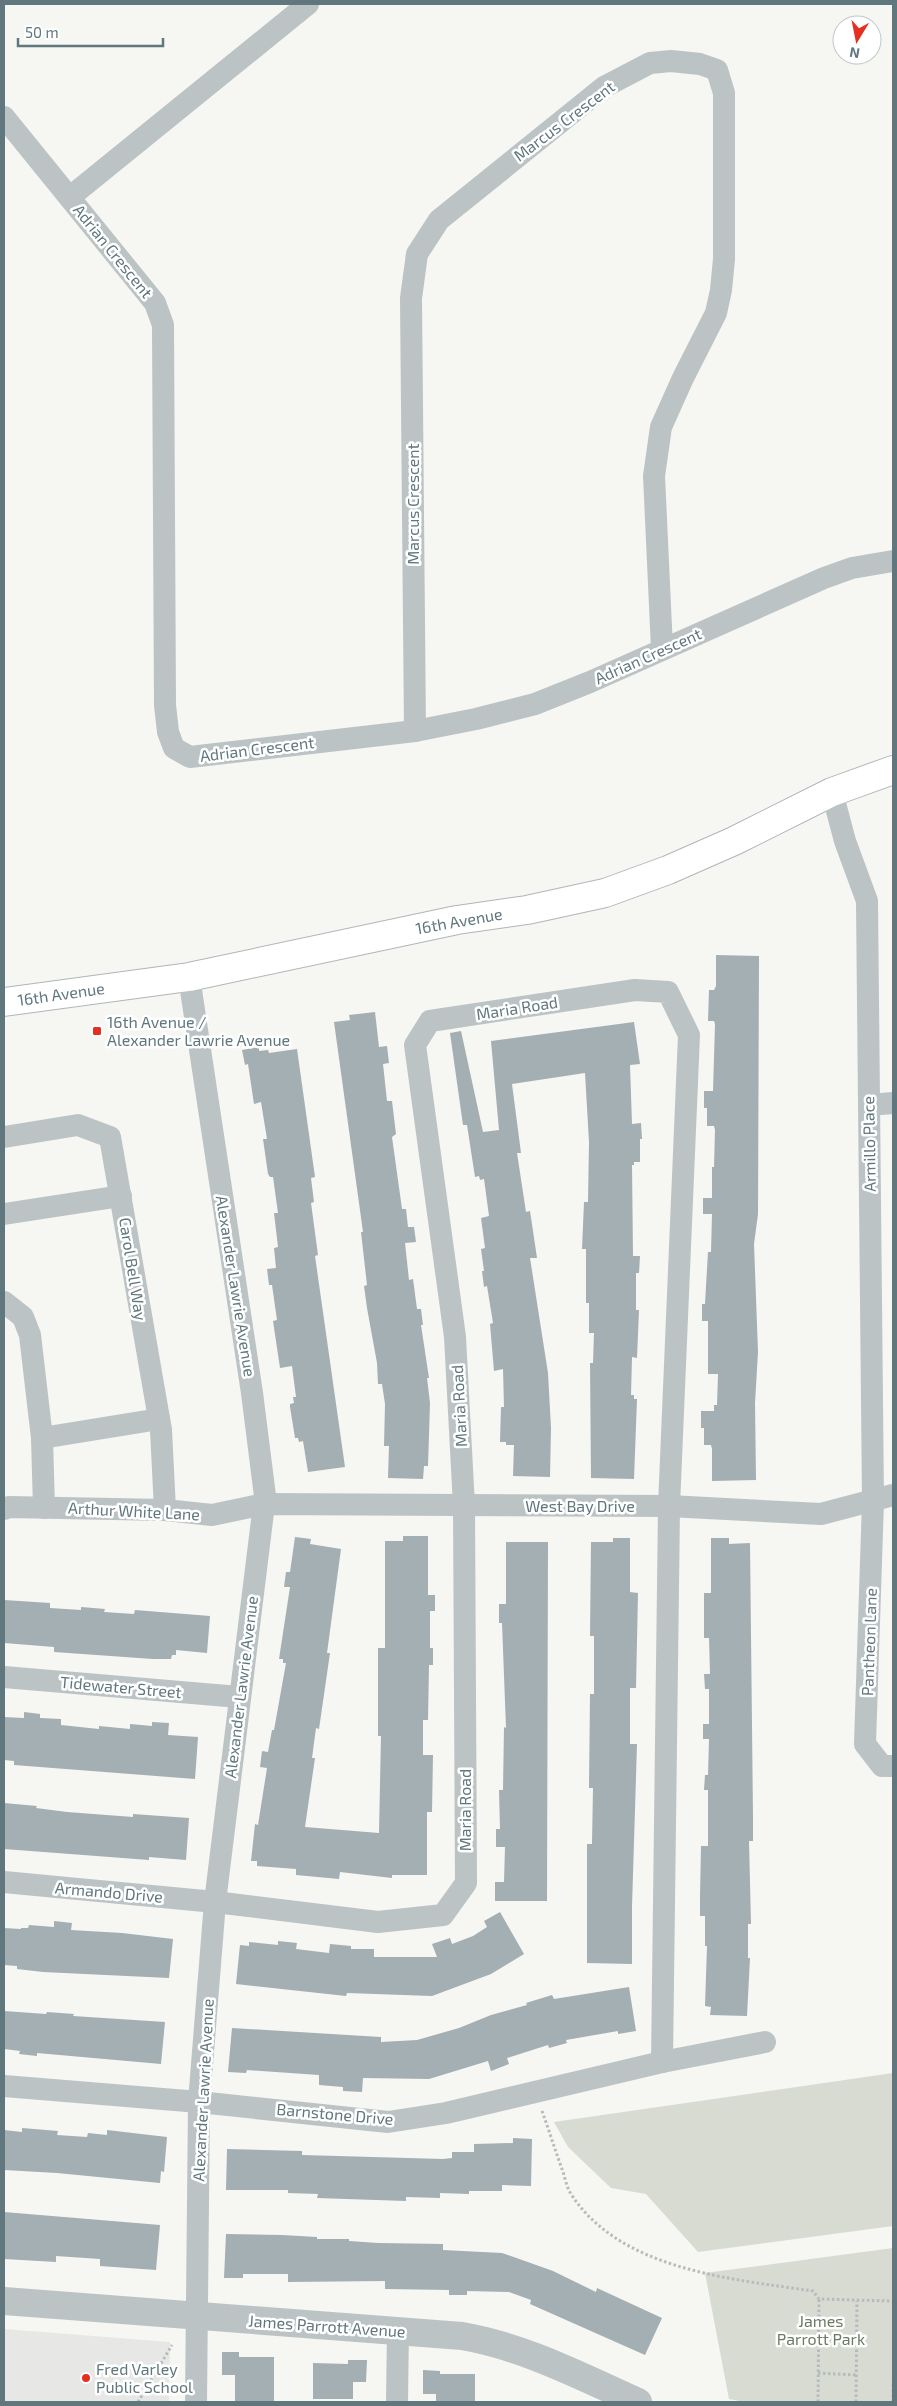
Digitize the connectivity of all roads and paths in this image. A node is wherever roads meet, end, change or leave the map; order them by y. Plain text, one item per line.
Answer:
1 (308, 4) edge
2 (4, 117) edge
3 (70, 197) junction
4 (893, 561) edge
5 (662, 649) junction
6 (415, 730) junction
7 (893, 770) edge
8 (832, 792) junction
9 (189, 977) junction
10 (4, 1002) edge
11 (893, 1103) edge
12 (869, 1105) junction
13 (4, 1137) edge
14 (120, 1196) junction
15 (4, 1214) edge
16 (4, 1302) edge
17 (159, 1419) junction
18 (42, 1438) junction
19 (883, 1498) edge
20 (264, 1504) junction
21 (464, 1506) junction
22 (669, 1506) junction
23 (44, 1508) junction
24 (4, 1509) edge
25 (165, 1510) junction
26 (4, 1677) edge
27 (239, 1696) junction
28 (893, 1766) edge
29 (4, 1882) edge
30 (215, 1902) junction
31 (765, 2042) dead end
32 (662, 2062) junction
33 (4, 2086) edge
34 (199, 2102) junction
35 (541, 2108) dead end
36 (819, 2299) junction
37 (4, 2301) edge
38 (857, 2301) junction
39 (893, 2301) edge
40 (196, 2316) junction
41 (398, 2330) junction
42 (818, 2339) junction
43 (856, 2339) junction
44 (172, 2345) dead end
45 (818, 2373) junction
46 (856, 2375) junction
47 (893, 2381) edge
48 (138, 2402) edge
49 (196, 2402) edge
50 (397, 2402) edge
51 (638, 2402) edge
52 (818, 2402) edge
53 (856, 2402) edge
54 (893, 2402) edge

1 - 3 street, Adrian Crescent
2 - 3 street, Adrian Crescent
3 - 6 street, Adrian Crescent
4 - 5 street, Adrian Crescent
5 - 6 street, Adrian Crescent
5 - 6 street, Marcus Crescent
7 - 8 main road, 16th Avenue
8 - 9 main road, 16th Avenue
8 - 12 street, Armillo Place
9 - 10 main road, 16th Avenue
9 - 20 street, Alexander Lawrie Avenue
11 - 12 street
12 - 19 street, Armillo Place
13 - 14 street, Carol Bell Way
14 - 15 street
14 - 17 street, Carol Bell Way
16 - 18 street
17 - 18 street
17 - 25 street, Carol Bell Way
18 - 23 street
19 - 22 street, West Bay Drive
19 - 28 street, Pantheon Lane
20 - 21 street, West Bay Drive
20 - 25 street, Arthur White Lane
20 - 27 street, Alexander Lawrie Avenue
21 - 22 street, West Bay Drive
21 - 22 street, Maria Road
21 - 30 street, Maria Road
22 - 32 street, Maria Road
23 - 24 street, Arthur White Lane
23 - 25 street, Arthur White Lane
26 - 27 street, Tidewater Street
27 - 30 street, Alexander Lawrie Avenue
29 - 30 street, Armando Drive
30 - 34 street, Alexander Lawrie Avenue
31 - 32 street, Barnstone Drive
32 - 34 street, Barnstone Drive
33 - 34 street, Barnstone Drive
34 - 40 street, Alexander Lawrie Avenue
35 - 36 path
36 - 38 path
36 - 42 path
37 - 40 street, James Parrott Avenue
38 - 39 path
38 - 43 path
40 - 41 street, James Parrott Avenue
40 - 49 street, Alexander Lawrie Avenue
41 - 50 street
41 - 51 street, James Parrott Avenue
42 - 43 path
42 - 45 path
43 - 46 path
44 - 48 path
45 - 46 path
45 - 52 path
46 - 53 path
47 - 54 path

